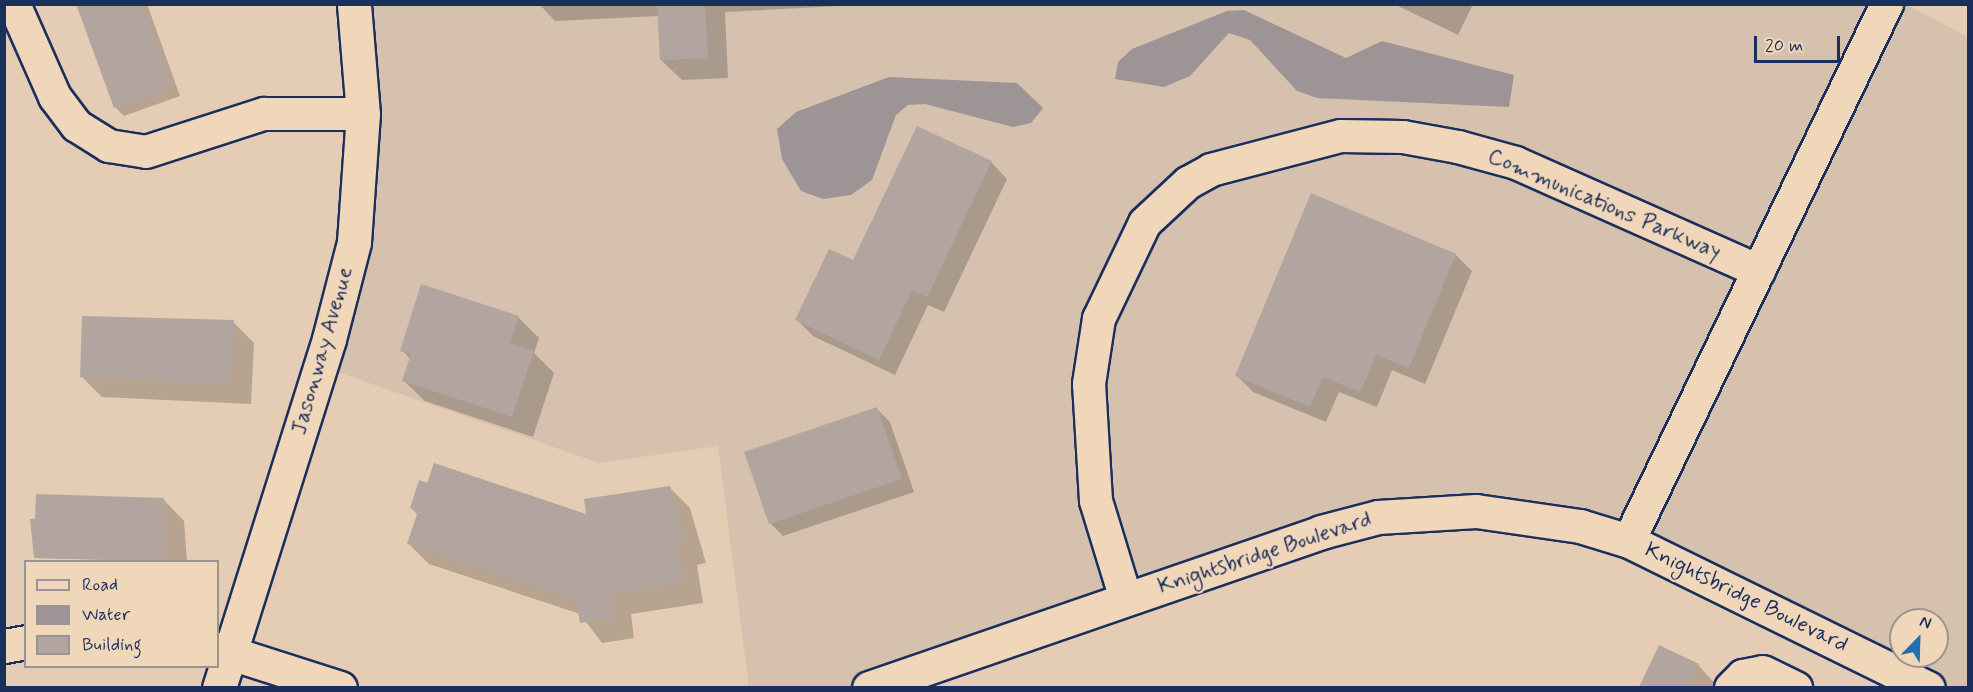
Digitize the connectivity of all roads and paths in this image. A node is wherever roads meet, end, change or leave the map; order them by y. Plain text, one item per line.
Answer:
1 (14, 4) edge
2 (354, 4) edge
3 (1887, 4) edge
4 (363, 114) junction
5 (1759, 271) junction
6 (1629, 541) junction
7 (1126, 598) junction
8 (24, 642) edge
9 (4, 646) edge
10 (223, 650) edge
11 (219, 687) edge
12 (340, 687) edge
13 (869, 687) edge
14 (1731, 687) edge
15 (1796, 687) edge
16 (1928, 687) edge

1 - 4 street
2 - 4 street, Jasonway Avenue
3 - 5 street
4 - 10 street, Jasonway Avenue
5 - 6 street
5 - 7 street, Communications Parkway
6 - 7 street, Knightsbridge Boulevard
6 - 16 street, Knightsbridge Boulevard
7 - 13 street, Knightsbridge Boulevard
8 - 9 street
10 - 11 street, Jasonway Avenue
10 - 12 street
14 - 15 street

